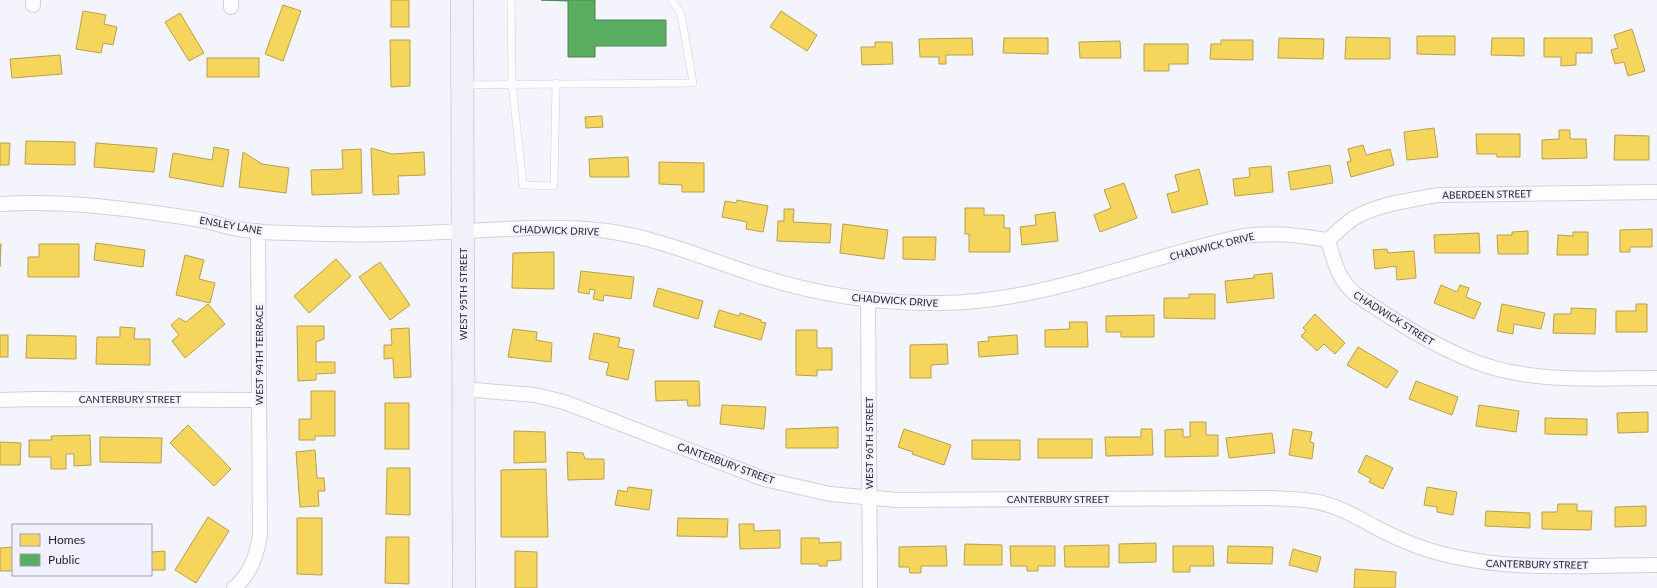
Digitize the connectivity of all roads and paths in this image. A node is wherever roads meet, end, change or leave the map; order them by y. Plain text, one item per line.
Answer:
1 (462, 0) edge
2 (511, 0) edge
3 (672, 0) edge
4 (512, 83) junction
5 (556, 83) junction
6 (462, 85) junction
7 (1657, 192) edge
8 (0, 204) edge
9 (258, 231) junction
10 (462, 231) junction
11 (1328, 240) junction
12 (868, 299) junction
13 (1657, 378) edge
14 (463, 389) junction
15 (0, 400) edge
16 (259, 400) junction
17 (870, 498) junction
18 (1657, 565) edge
19 (236, 587) edge
20 (464, 588) edge
21 (870, 588) edge

1 - 6 main road, WEST 95TH STREET
2 - 4 lane
3 - 5 lane
4 - 5 lane
4 - 5 lane
4 - 6 lane
6 - 10 main road, WEST 95TH STREET
7 - 11 street, ABERDEEN STREET
8 - 9 street, ENSLEY LANE
9 - 10 street, ENSLEY LANE
9 - 16 street, WEST 94TH TERRACE
10 - 12 street, CHADWICK DRIVE
10 - 14 main road, WEST 95TH STREET
11 - 12 street, CHADWICK DRIVE
11 - 13 street, CHADWICK STREET
12 - 17 street, WEST 96TH STREET
14 - 17 street, CANTERBURY STREET
14 - 20 main road, WEST 95TH STREET
15 - 16 street, CANTERBURY STREET
16 - 19 street, WEST 94TH TERRACE
17 - 18 street, CANTERBURY STREET
17 - 21 street, WEST 96TH STREET

